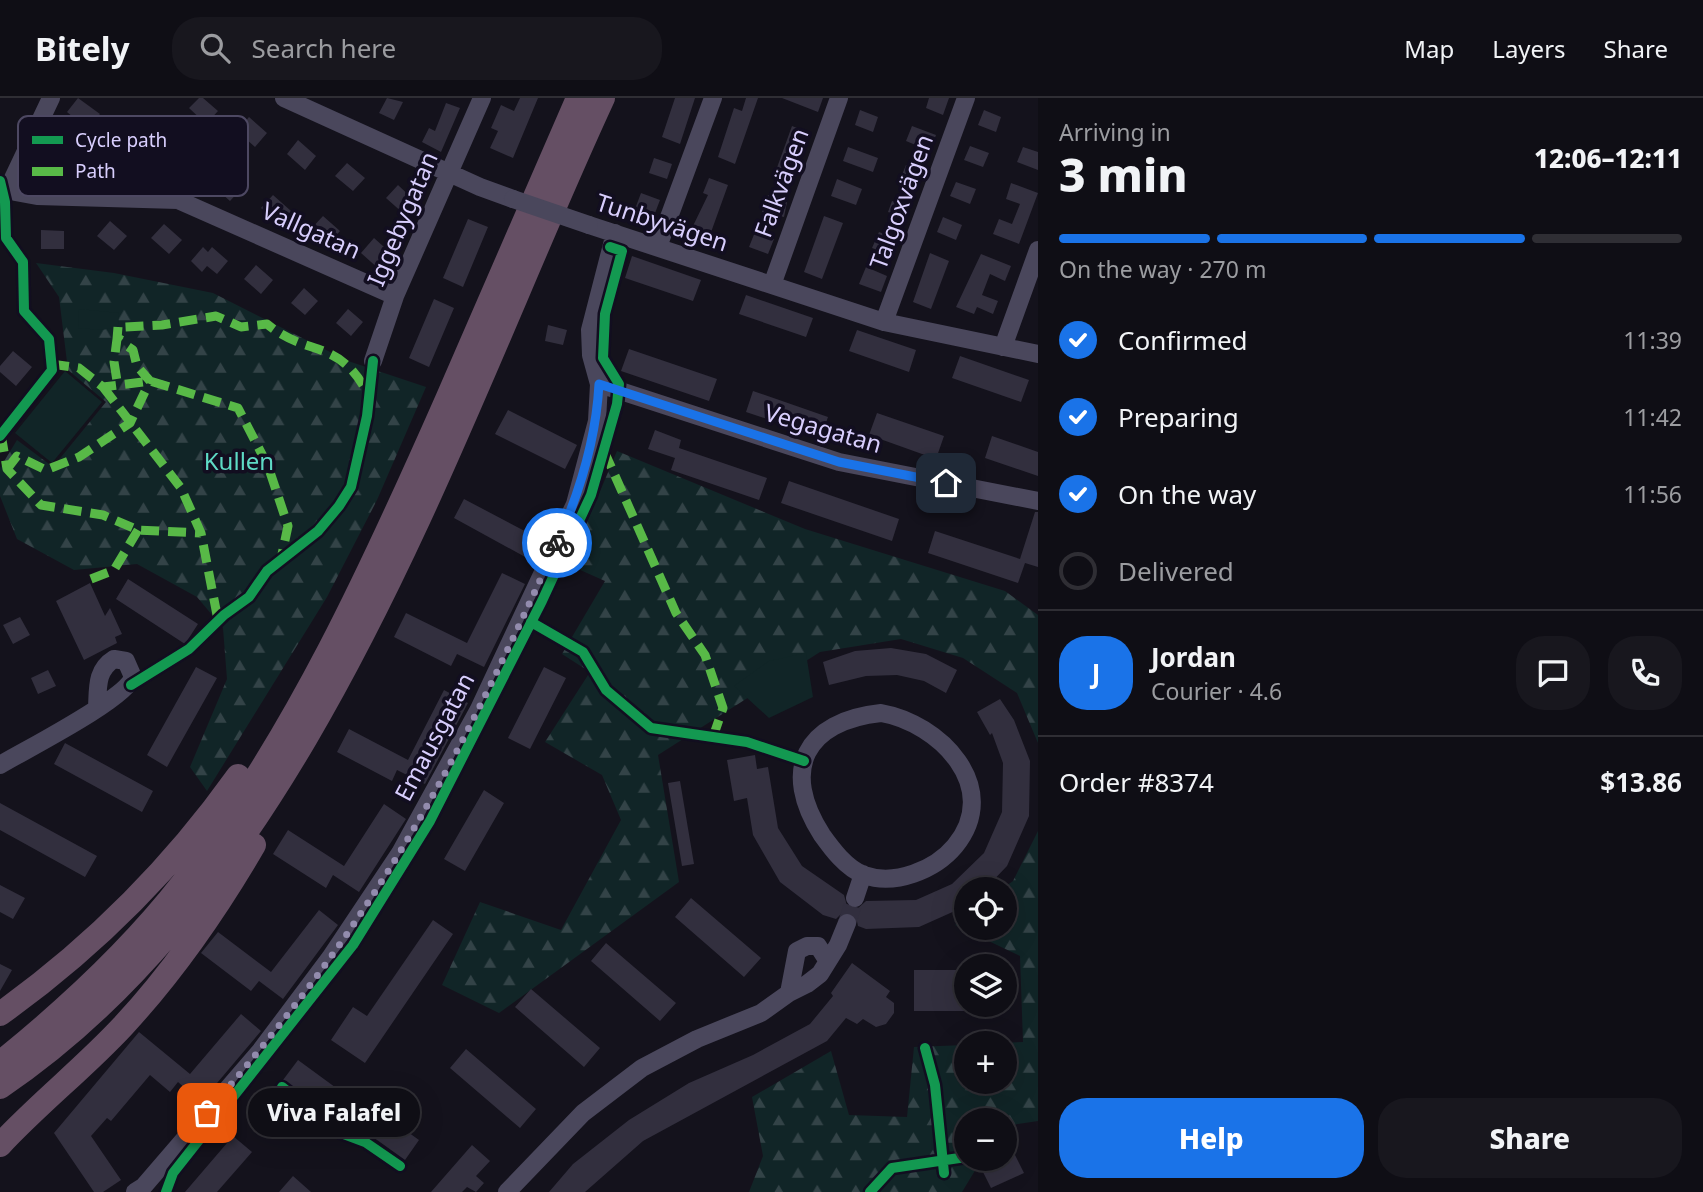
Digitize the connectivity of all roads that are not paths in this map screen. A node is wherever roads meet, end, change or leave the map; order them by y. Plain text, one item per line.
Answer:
1 (51, 98) edge
2 (284, 98) edge
3 (482, 98) edge
4 (578, 98) edge
5 (603, 98) edge
6 (713, 98) edge
7 (839, 98) edge
8 (966, 98) edge
9 (321, 106) edge
10 (42, 116) edge
11 (18, 162) edge
12 (450, 173) junction
13 (4, 189) edge
14 (37, 196) edge
15 (615, 233) junction
16 (658, 247) junction
17 (1038, 250) edge
18 (772, 285) junction
19 (395, 296) junction
20 (884, 322) junction
21 (1003, 347) junction
22 (1038, 354) edge
23 (373, 361) dead end
24 (599, 384) junction
25 (1038, 501) edge
26 (307, 690) junction
27 (97, 708) dead end
28 (296, 751) junction
29 (0, 765) edge
30 (863, 874) junction
31 (855, 898) tunnel mouth
32 (847, 923) tunnel mouth
33 (827, 960) junction
34 (789, 993) junction
35 (0, 1014) edge
36 (0, 1063) edge
37 (0, 1087) edge
38 (0, 1145) edge
39 (142, 1190) edge
40 (507, 1192) edge

1 - 10 street
2 - 9 street, Tunbyvägen
3 - 12 street, Iggebygatan
4 - 26 highway
5 - 28 highway
6 - 16 street
7 - 18 street, Falkvägen
8 - 20 street, Talgoxvägen
9 - 12 street, Tunbyvägen
11 - 13 street
12 - 15 street, Tunbyvägen, bridge
12 - 19 street, Iggebygatan
14 - 19 street, Vallgatan
15 - 16 street, Tunbyvägen
15 - 24 street, Emausgatan
16 - 18 street, Tunbyvägen
17 - 21 street
18 - 20 street, Tunbyvägen
19 - 23 street, Iggebygatan
20 - 21 street, Tunbyvägen
21 - 22 street, Tunbyvägen
24 - 25 street, Vegagatan
24 - 39 street, Emausgatan
26 - 35 highway
26 - 36 highway
27 - 29 street
28 - 37 highway
28 - 38 highway
30 - 30 street
30 - 31 street
32 - 33 street
33 - 34 street
33 - 34 street
34 - 40 street

